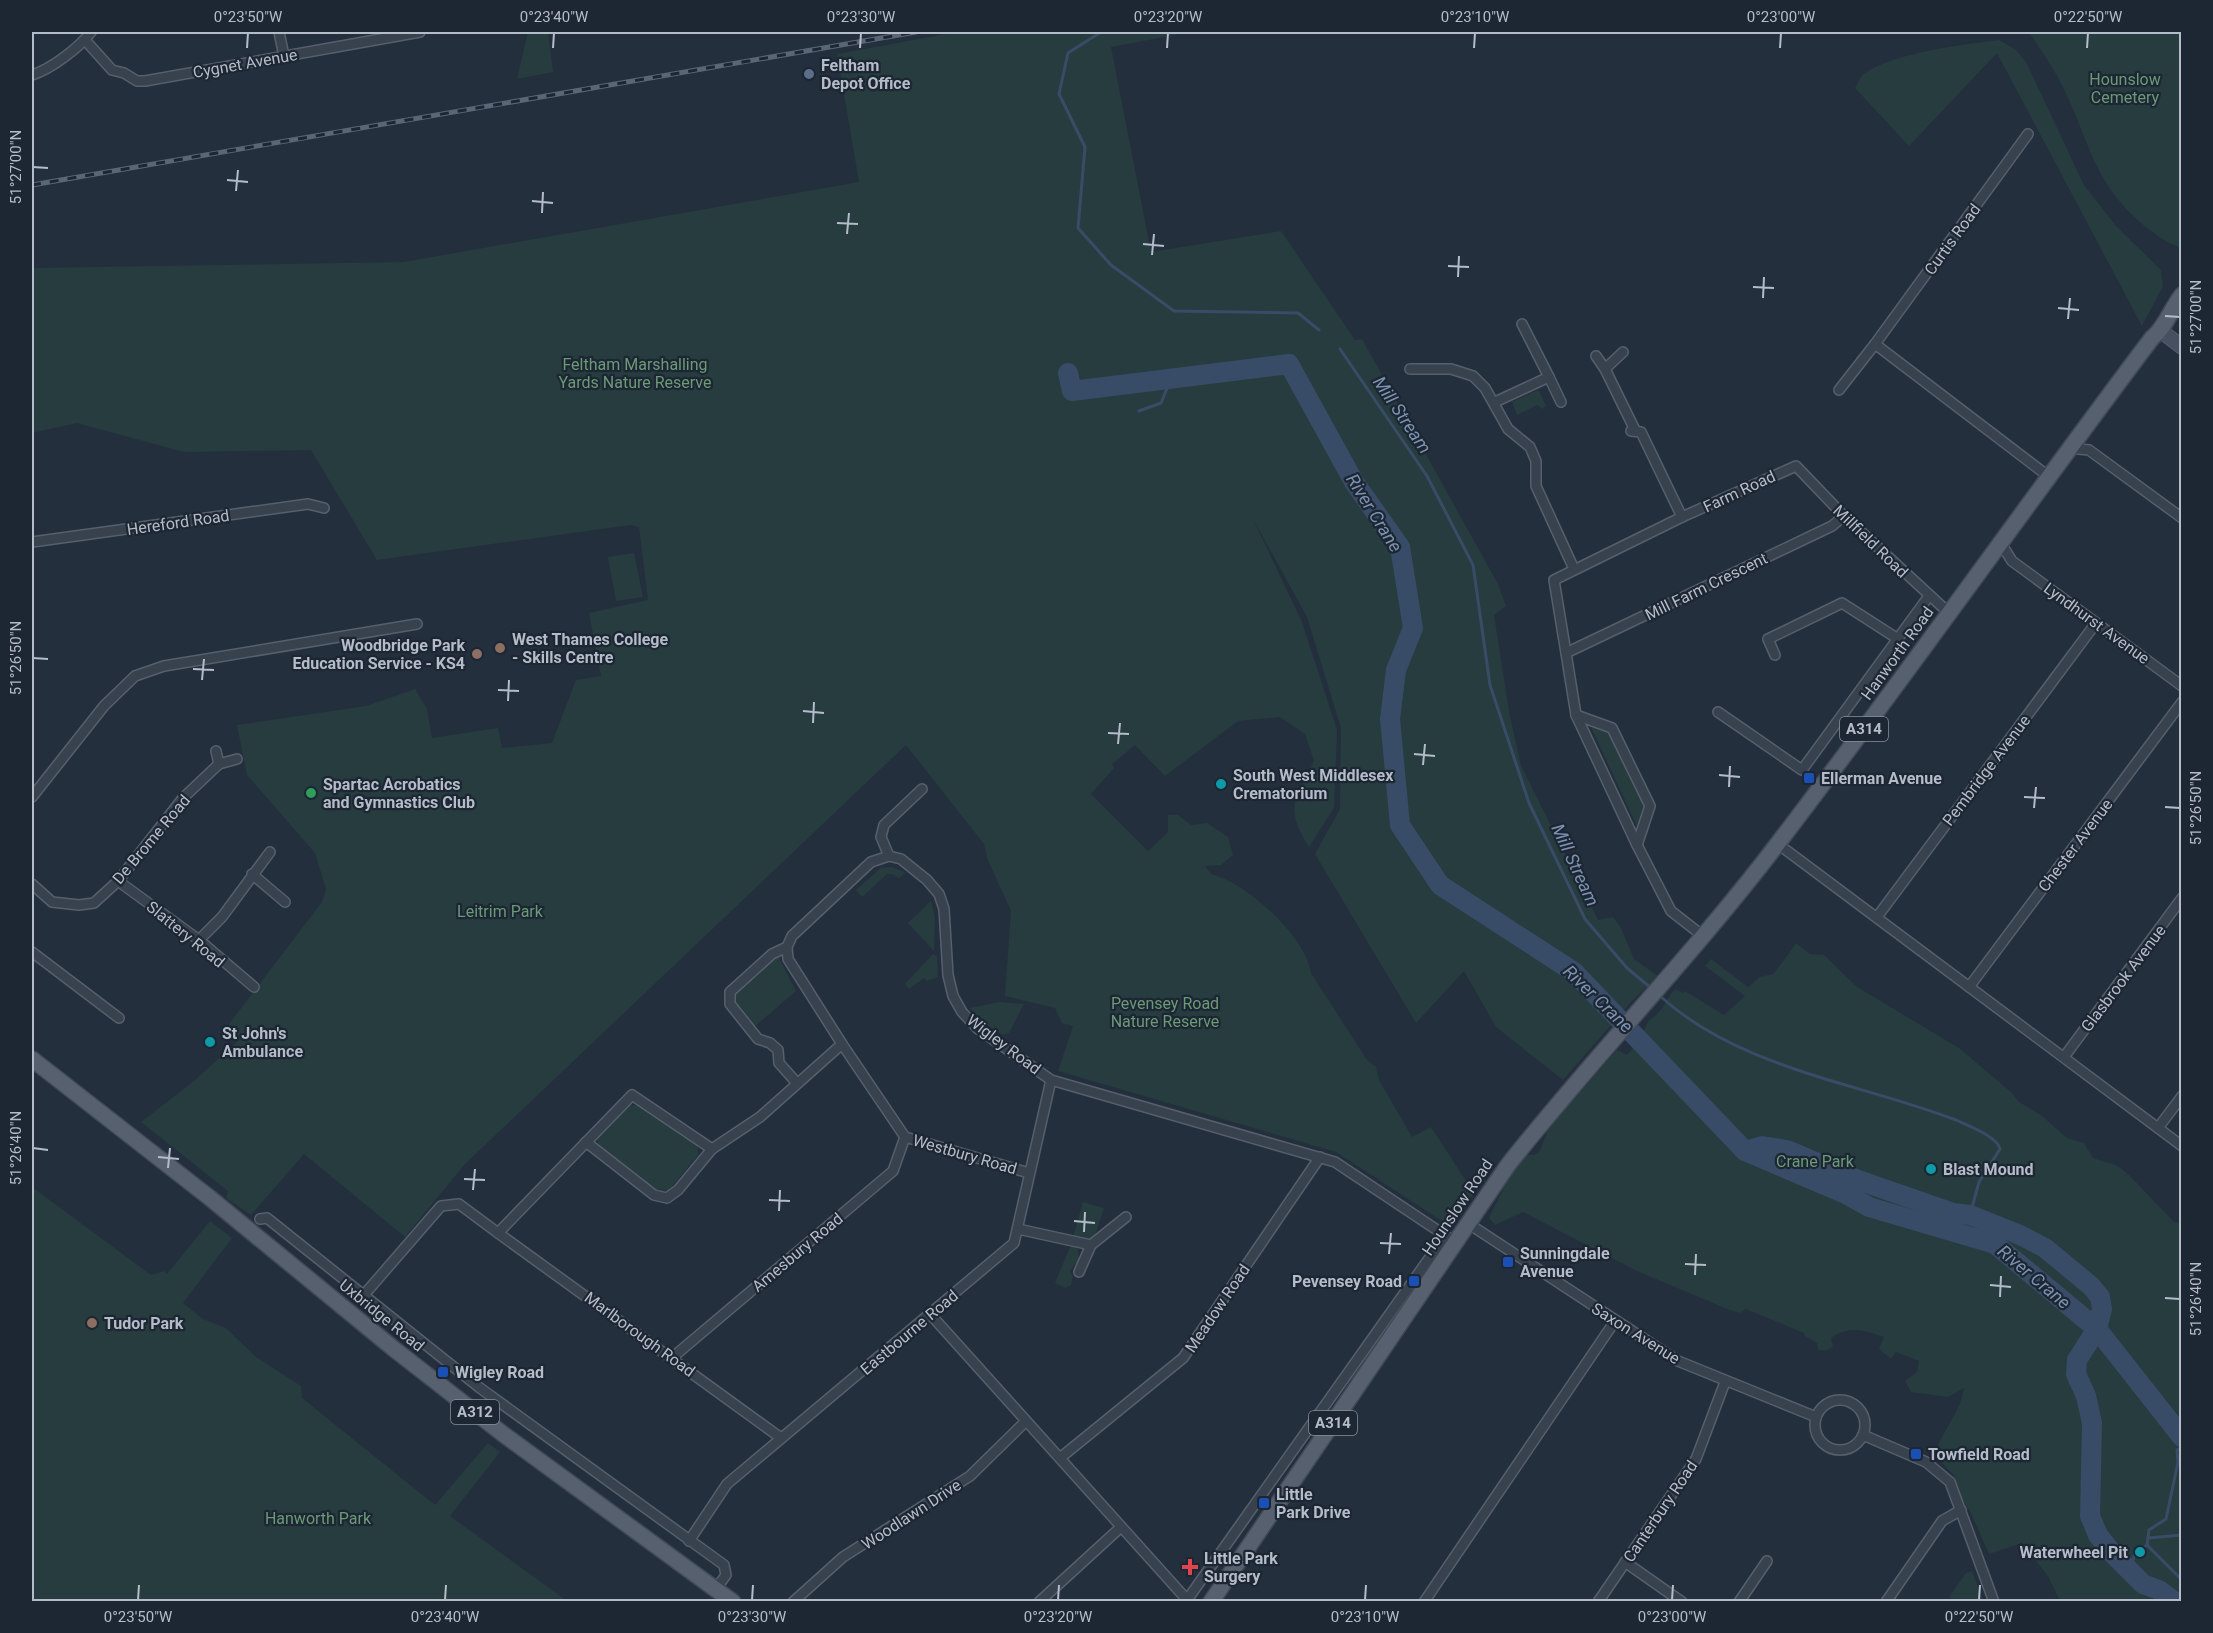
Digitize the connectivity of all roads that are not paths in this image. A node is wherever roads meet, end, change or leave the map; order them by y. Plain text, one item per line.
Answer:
1 (279, 32) edge
2 (420, 32) edge
3 (88, 36) edge
4 (284, 56) junction
5 (32, 75) edge
6 (2028, 134) dead end
7 (2181, 295) edge
8 (1522, 324) dead end
9 (2161, 331) junction
10 (1875, 344) junction
11 (2181, 346) edge
12 (1623, 352) dead end
13 (1596, 356) dead end
14 (1410, 369) dead end
15 (1605, 369) junction
16 (1549, 377) junction
17 (1839, 390) dead end
18 (1495, 402) junction
19 (1561, 402) dead end
20 (2082, 431) junction
21 (2069, 448) junction
22 (2089, 450) junction
23 (1796, 466) joint
24 (2048, 476) junction
25 (324, 508) dead end
26 (1844, 516) junction
27 (1682, 517) junction
28 (2181, 518) edge
29 (2000, 542) junction
30 (32, 543) edge
31 (1989, 558) junction
32 (2012, 561) junction
33 (1574, 569) junction
34 (1929, 596) junction
35 (1949, 613) junction
36 (2096, 623) junction
37 (417, 624) dead end
38 (1898, 639) junction
39 (1566, 653) junction
40 (1775, 655) dead end
41 (2181, 686) edge
42 (2181, 702) edge
43 (1718, 712) dead end
44 (1576, 715) junction
45 (216, 751) dead end
46 (237, 759) dead end
47 (219, 764) junction
48 (922, 789) dead end
49 (32, 797) edge
50 (1779, 844) junction
51 (1637, 845) junction
52 (270, 852) dead end
53 (889, 856) junction
54 (252, 874) junction
55 (118, 881) junction
56 (32, 884) edge
57 (2181, 898) edge
58 (285, 902) dead end
59 (1877, 917) junction
60 (1703, 936) junction
61 (199, 940) junction
62 (787, 947) junction
63 (32, 952) edge
64 (254, 987) dead end
65 (1969, 987) junction
66 (119, 1018) dead end
67 (842, 1044) junction
68 (2064, 1057) junction
69 (32, 1059) edge
70 (1051, 1080) junction
71 (796, 1082) junction
72 (640, 1086) dead end
73 (632, 1095) junction
74 (2181, 1096) edge
75 (1556, 1103) joint
76 (2158, 1128) junction
77 (905, 1137) junction
78 (586, 1143) junction
79 (2181, 1146) edge
80 (712, 1149) junction
81 (1320, 1157) junction
82 (1029, 1173) junction
83 (1126, 1217) dead end
84 (260, 1219) dead end
85 (1469, 1224) junction
86 (1018, 1229) junction
87 (498, 1233) junction
88 (1450, 1239) junction
89 (1091, 1245) junction
90 (1079, 1272) dead end
91 (363, 1296) junction
92 (931, 1315) junction
93 (1615, 1320) junction
94 (673, 1357) junction
95 (1725, 1382) junction
96 (1816, 1417) junction
97 (1026, 1422) junction
98 (1863, 1435) junction
99 (781, 1438) junction
100 (1060, 1458) junction
101 (1961, 1510) junction
102 (1122, 1527) junction
103 (689, 1540) junction
104 (1625, 1562) junction
105 (1767, 1562) dead end
106 (717, 1589) junction
107 (1188, 1601) edge
108 (733, 1602) edge
109 (793, 1602) edge
110 (1039, 1602) edge
111 (1211, 1602) edge
112 (1424, 1602) edge
113 (1598, 1602) edge
114 (1682, 1602) edge
115 (1739, 1602) edge
116 (1886, 1602) edge
117 (1994, 1602) edge

1 - 4 street
2 - 4 street, Cygnet Avenue
3 - 4 street, Cygnet Avenue
3 - 5 street
6 - 10 street, Curtis Road
7 - 9 main road, Hanworth Road / A314
8 - 16 street
9 - 11 street
9 - 20 main road, Hanworth Road / A314
10 - 17 street, Curtis Road
10 - 24 street
12 - 15 street
13 - 15 street, Farm Road
14 - 18 street
15 - 27 street, Farm Road
16 - 18 street
16 - 19 street
18 - 33 street
20 - 21 main road, Hanworth Road / A314
20 - 22 street
21 - 22 street
21 - 24 main road, Hanworth Road / A314
22 - 28 street
23 - 26 street, Millfield Road
23 - 27 street, Farm Road
24 - 29 main road, Hanworth Road / A314
25 - 30 street, Hereford Road
26 - 34 street, Millfield Road
26 - 39 street, Mill Farm Crescent
27 - 33 street, Farm Road
29 - 31 main road, Hanworth Road / A314
29 - 32 street, Lyndhurst Avenue
31 - 32 street, Lyndhurst Avenue
31 - 35 main road, Hanworth Road / A314
32 - 36 street, Lyndhurst Avenue
33 - 39 street, Farm Road
34 - 35 street, Millfield Road
34 - 38 street, Hanworth Road
35 - 50 main road, Hanworth Road / A314
36 - 41 street, Lyndhurst Avenue
36 - 59 street, Pembridge Avenue
37 - 49 street
38 - 40 street
38 - 43 street, Hanworth Road
39 - 44 street
42 - 65 street, Chester Avenue
44 - 51 street
44 - 51 street
45 - 47 street
46 - 47 street, De Brome Road
47 - 55 street, De Brome Road
48 - 53 street
50 - 59 street
50 - 60 main road, Hanworth Road / A314
51 - 60 street
52 - 54 street
53 - 62 street
53 - 70 street, Wigley Road
54 - 58 street
54 - 61 street
55 - 56 street, De Brome Road
55 - 61 street, Slattery Road
57 - 68 street, Glasbrook Avenue
59 - 65 street
60 - 75 main road, Hanworth Road / A314
61 - 64 street, Slattery Road
62 - 67 street
62 - 71 street
63 - 66 street
65 - 68 street
67 - 71 street
67 - 77 street, Westbury Road
68 - 76 street
69 - 106 main road, Uxbridge Road / A312
70 - 81 street
70 - 82 street, Eastbourne Road
71 - 80 street
72 - 73 street
73 - 78 street
73 - 80 street
74 - 76 street
75 - 85 main road, Hounslow Road / A314
76 - 79 street
77 - 82 street, Westbury Road
77 - 94 street, Amesbury Road
78 - 80 street
78 - 87 street
81 - 88 street
81 - 100 street, Meadow Road
82 - 86 street, Eastbourne Road
83 - 89 street
84 - 91 street, Uxbridge Road
85 - 88 main road, Hounslow Road / A314
85 - 93 street, Saxon Avenue
86 - 89 street
86 - 92 street, Eastbourne Road
87 - 91 street
87 - 94 street, Marlborough Road
88 - 107 street
88 - 111 main road, Hounslow Road / A314
89 - 90 street
91 - 103 street, Uxbridge Road
92 - 97 street
92 - 99 street, Eastbourne Road
93 - 95 street, Saxon Avenue
93 - 112 street
94 - 99 street, Marlborough Road
95 - 96 street, Saxon Avenue
95 - 104 street, Canterbury Road
96 - 98 street
96 - 98 street
97 - 100 street
97 - 109 street, Woodlawn Drive
98 - 101 street
99 - 103 street, Eastbourne Road
100 - 102 street
101 - 116 street
101 - 117 street
102 - 107 street
102 - 110 street
103 - 106 street, Uxbridge Road
104 - 113 street, Canterbury Road
104 - 114 street
105 - 115 street
106 - 108 main road, Uxbridge Road / A312

